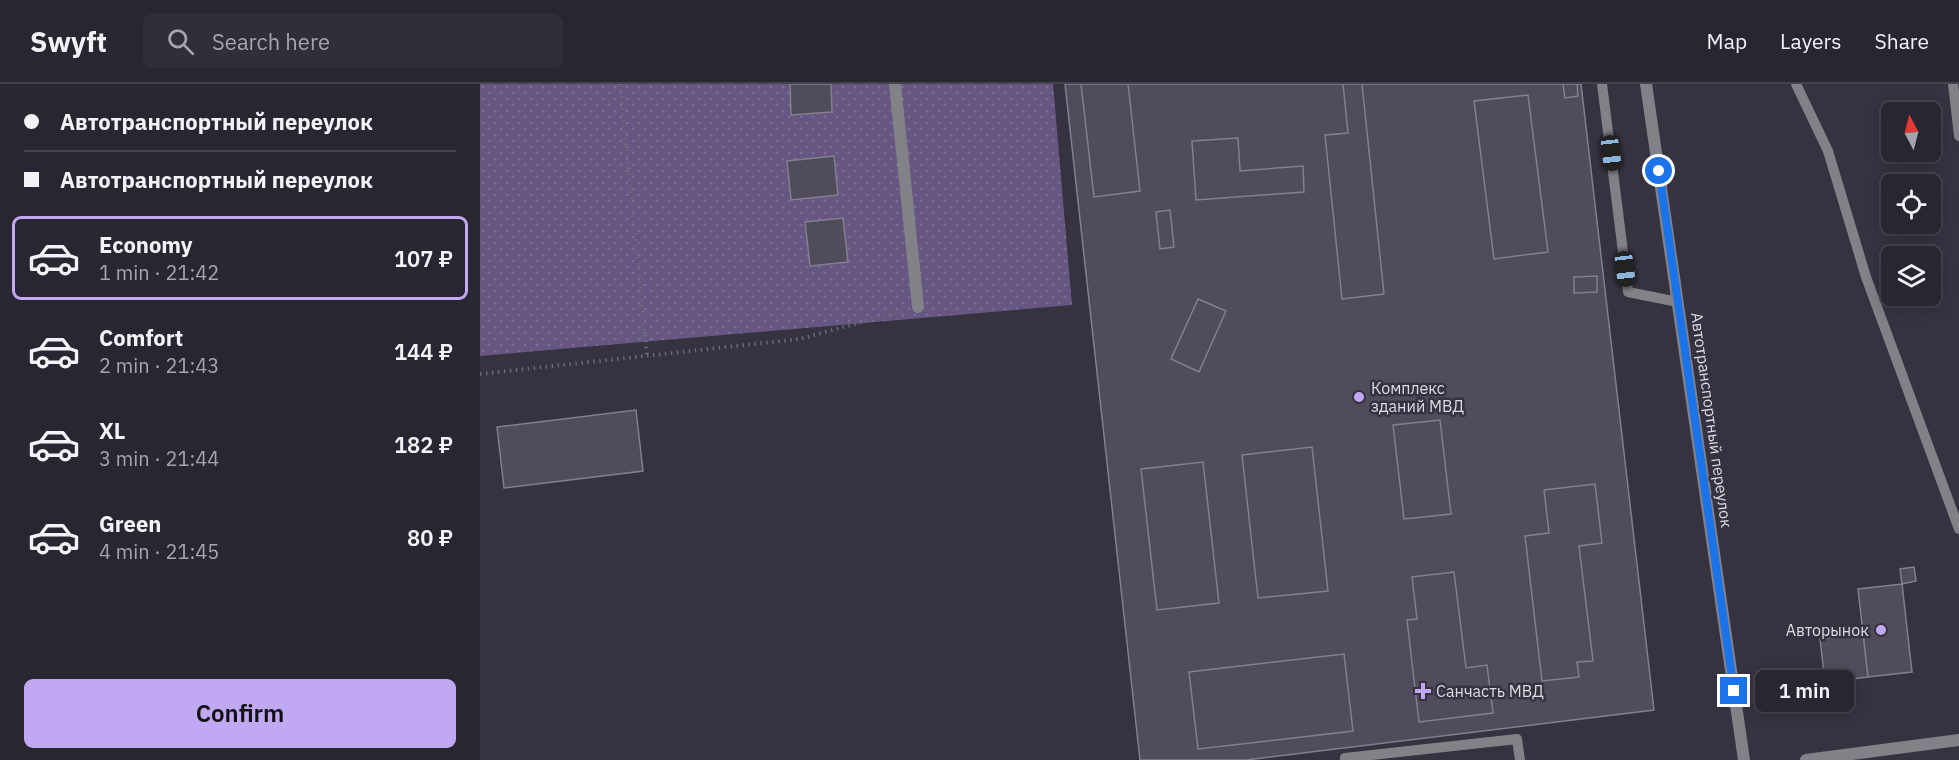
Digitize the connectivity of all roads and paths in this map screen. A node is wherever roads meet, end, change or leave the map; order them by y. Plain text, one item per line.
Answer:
1 (620, 84) edge
2 (895, 84) edge
3 (1602, 84) edge
4 (1646, 84) edge
5 (1796, 84) edge
6 (1953, 84) edge
7 (1959, 136) edge
8 (1678, 302) junction
9 (918, 307) joint
10 (647, 354) junction
11 (480, 374) edge
12 (1959, 529) edge
13 (1959, 740) edge
14 (1345, 760) edge
15 (1520, 760) edge
16 (1744, 760) edge
17 (1806, 760) edge

1 - 10 path
2 - 9 street
3 - 8 lane
4 - 8 street, Автотранспортный переулок
5 - 12 lane
6 - 7 lane
8 - 16 street, Автотранспортный переулок
9 - 10 path
10 - 11 path
13 - 17 street
14 - 15 lane

